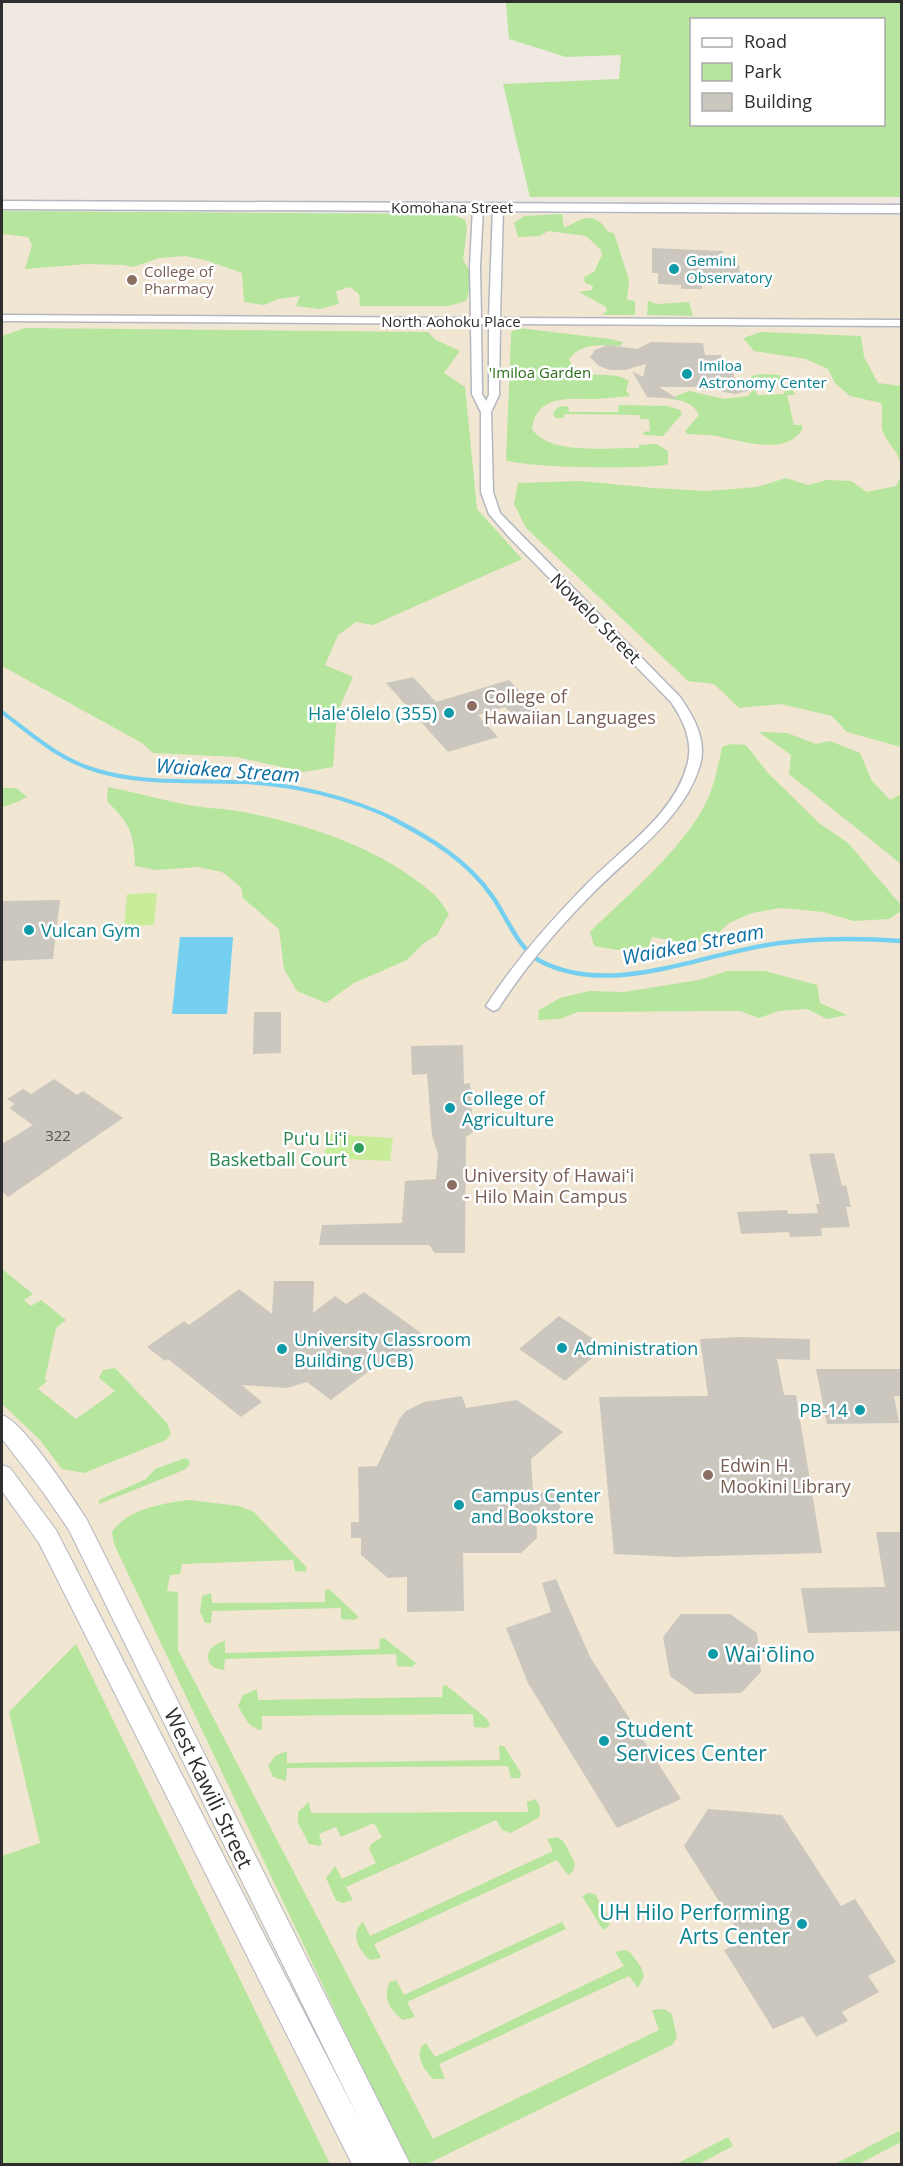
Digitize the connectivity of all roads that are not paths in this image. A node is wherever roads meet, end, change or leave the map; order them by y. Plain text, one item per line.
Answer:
1 (2, 205) edge
2 (478, 207) junction
3 (498, 207) junction
4 (902, 209) edge
5 (2, 318) edge
6 (494, 320) junction
7 (477, 321) junction
8 (902, 323) edge
9 (486, 412) junction
10 (494, 1006) dead end
11 (2, 1424) edge
12 (2, 1474) edge
13 (367, 2164) edge
14 (396, 2164) edge

1 - 2 main road, Komohana Street
2 - 3 main road, Komohana Street
2 - 7 street, Nowelo Street
3 - 4 main road, Komohana Street
3 - 6 street, Nowelo Street
5 - 7 street, North Aohoku Place
6 - 7 street, North Aohoku Place
6 - 8 street, North Aohoku Place
6 - 9 street, Nowelo Street
7 - 9 street, Nowelo Street
9 - 10 street, Nowelo Street
11 - 14 street, West Kawili Street
12 - 13 street, West Kawili Street

